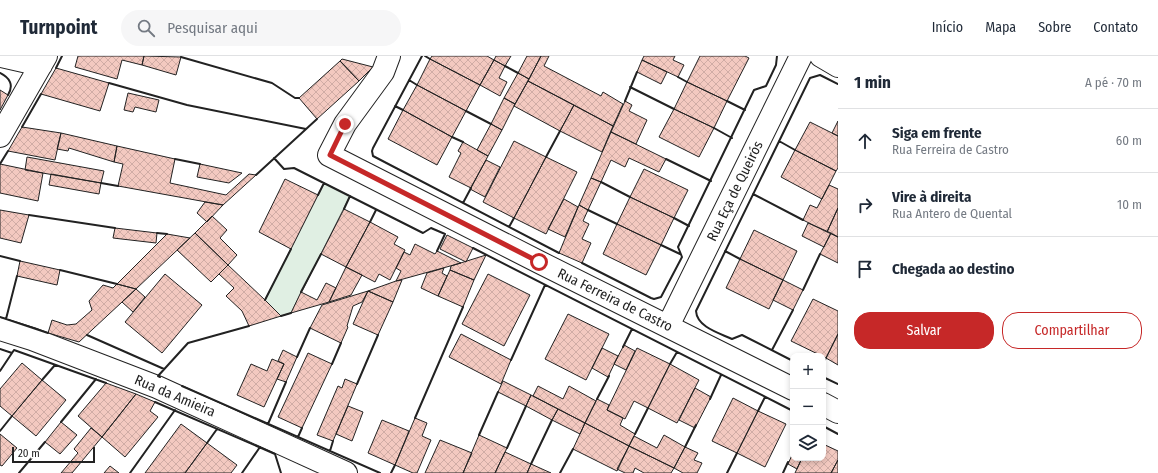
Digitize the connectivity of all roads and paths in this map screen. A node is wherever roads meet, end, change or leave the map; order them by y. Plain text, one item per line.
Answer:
1 (1, 56) edge
2 (389, 56) edge
3 (801, 56) edge
4 (821, 56) edge
5 (44, 60) edge
6 (838, 66) edge
7 (0, 136) edge
8 (668, 326) junction
9 (0, 329) edge
10 (790, 387) edge
11 (826, 406) edge
12 (838, 412) edge
13 (346, 473) edge

1 - 5 street
2 - 8 street, Rua Ferreira de Castro
3 - 8 street, Rua Eça de Queirós
4 - 6 street
5 - 7 street
8 - 10 street, Rua Ferreira de Castro
9 - 13 street, Rua da Amieira
11 - 12 street

